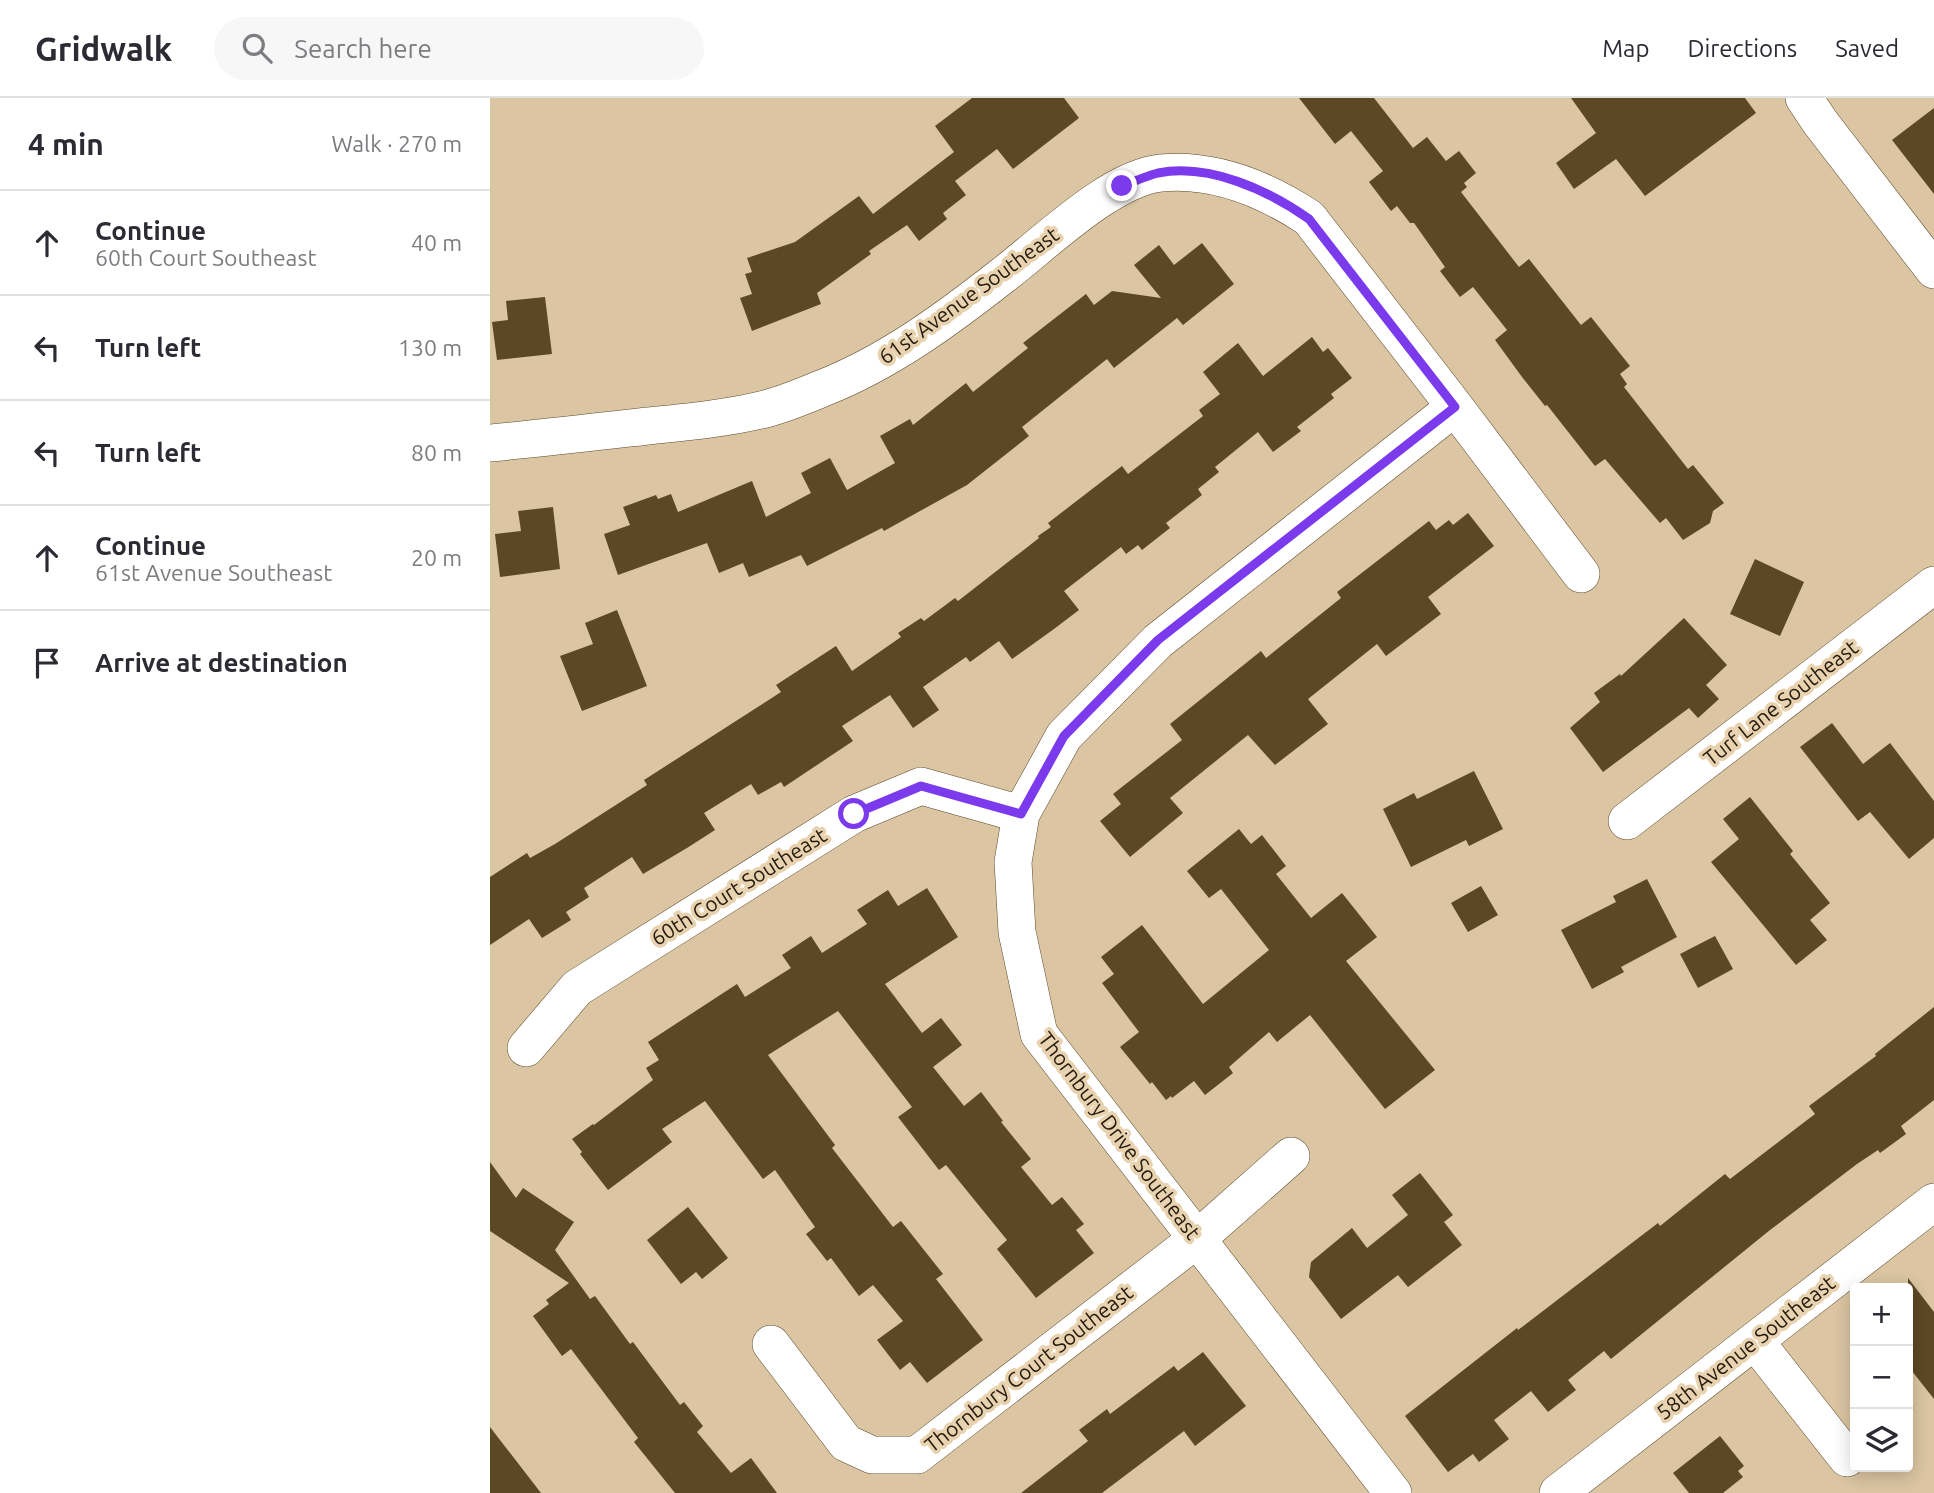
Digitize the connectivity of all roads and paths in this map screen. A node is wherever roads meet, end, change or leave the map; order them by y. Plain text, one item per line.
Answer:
1 (1804, 98) edge
2 (1934, 270) edge
3 (1455, 407) junction
4 (490, 443) edge
5 (1581, 574) dead end
6 (1934, 585) edge
7 (1021, 814) junction
8 (1628, 821) dead end
9 (526, 1048) dead end
10 (1291, 1156) dead end
11 (1934, 1202) edge
12 (1197, 1239) junction
13 (1755, 1341) junction
14 (771, 1344) dead end
15 (1847, 1458) dead end
16 (1393, 1493) edge
17 (1558, 1493) edge

1 - 2 street
3 - 4 street, 61st Avenue Southeast
3 - 5 street, 61st Avenue Southeast
3 - 7 street, Thornbury Drive Southeast
6 - 8 street, Turf Lane Southeast
7 - 9 street, 60th Court Southeast
7 - 12 street, Thornbury Drive Southeast
10 - 12 street, Thornbury Court Southeast
11 - 13 street, 58th Avenue Southeast
12 - 14 street, Thornbury Court Southeast
12 - 16 street, Thornbury Drive Southeast
13 - 15 street
13 - 17 street, 58th Avenue Southeast

